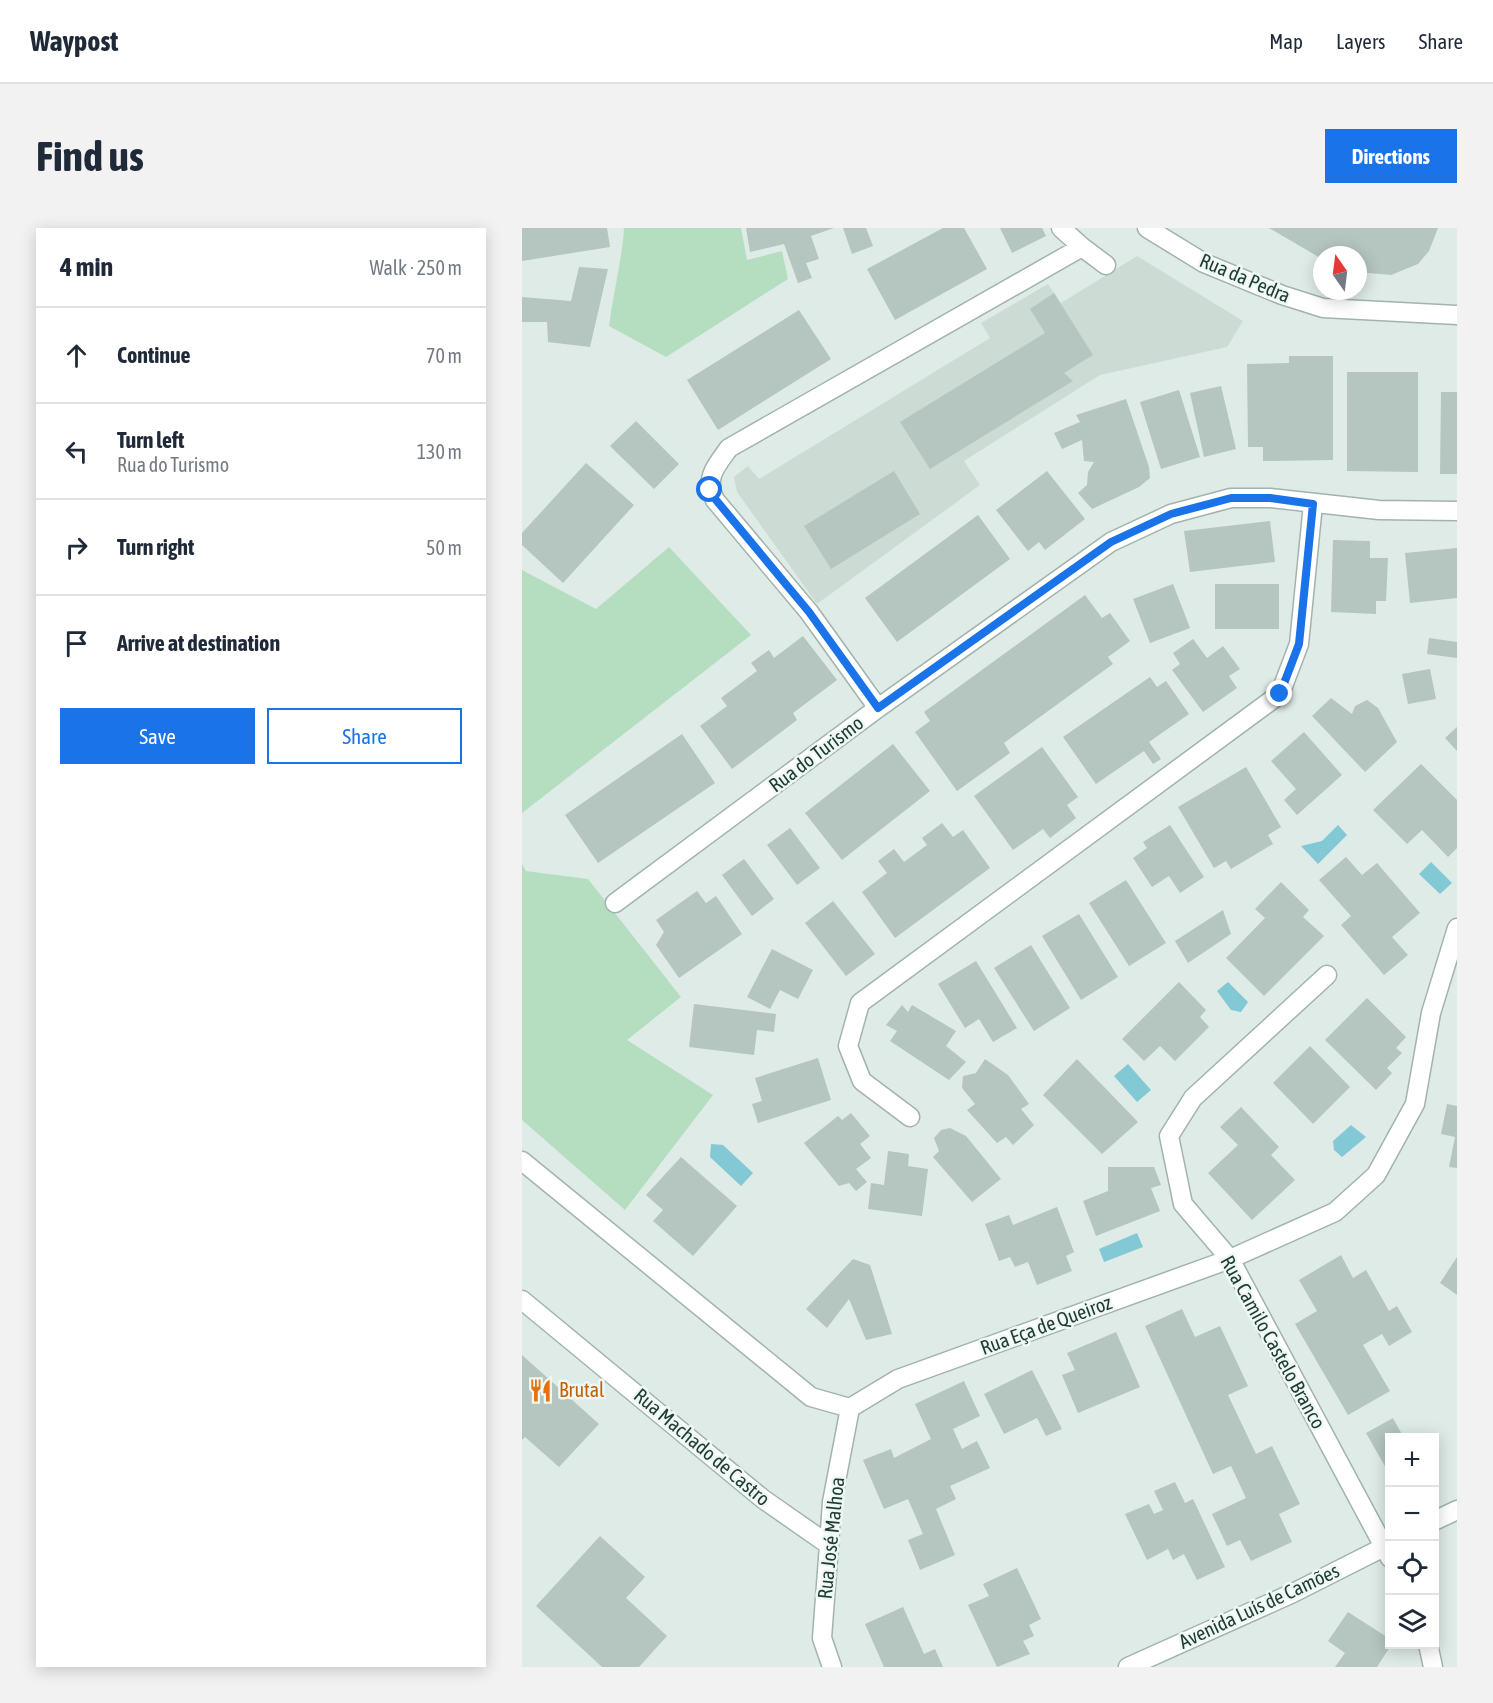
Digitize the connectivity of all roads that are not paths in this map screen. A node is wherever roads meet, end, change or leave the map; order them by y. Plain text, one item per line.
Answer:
1 (1061, 228) edge
2 (1147, 228) edge
3 (1082, 247) junction
4 (1106, 266) dead end
5 (1457, 315) edge
6 (1313, 504) junction
7 (1457, 512) edge
8 (878, 708) junction
9 (615, 903) dead end
10 (1457, 928) edge
11 (1327, 975) dead end
12 (910, 1118) dead end
13 (522, 1161) edge
14 (1230, 1258) junction
15 (522, 1300) edge
16 (850, 1408) junction
17 (1457, 1510) edge
18 (1439, 1519) edge
19 (1385, 1543) edge
20 (829, 1545) junction
21 (1385, 1550) edge
22 (1429, 1649) edge
23 (832, 1667) edge
24 (1128, 1667) edge
25 (1433, 1667) edge

1 - 3 street
2 - 5 street, Rua da Pedra
3 - 4 street
3 - 8 street
6 - 7 street, Rua do Turismo
6 - 8 street, Rua do Turismo
6 - 12 street
8 - 9 street, Rua do Turismo
10 - 14 street, Rua Eça de Queiroz
11 - 14 street, Rua Camilo Castelo Branco
13 - 16 street
14 - 16 street, Rua Eça de Queiroz
14 - 19 street, Rua Camilo Castelo Branco
15 - 20 street, Rua Machado de Castro
16 - 20 street, Rua José Malhoa
17 - 18 street
20 - 23 street, Rua José Malhoa
21 - 24 street, Avenida Luís de Camões
22 - 25 street

